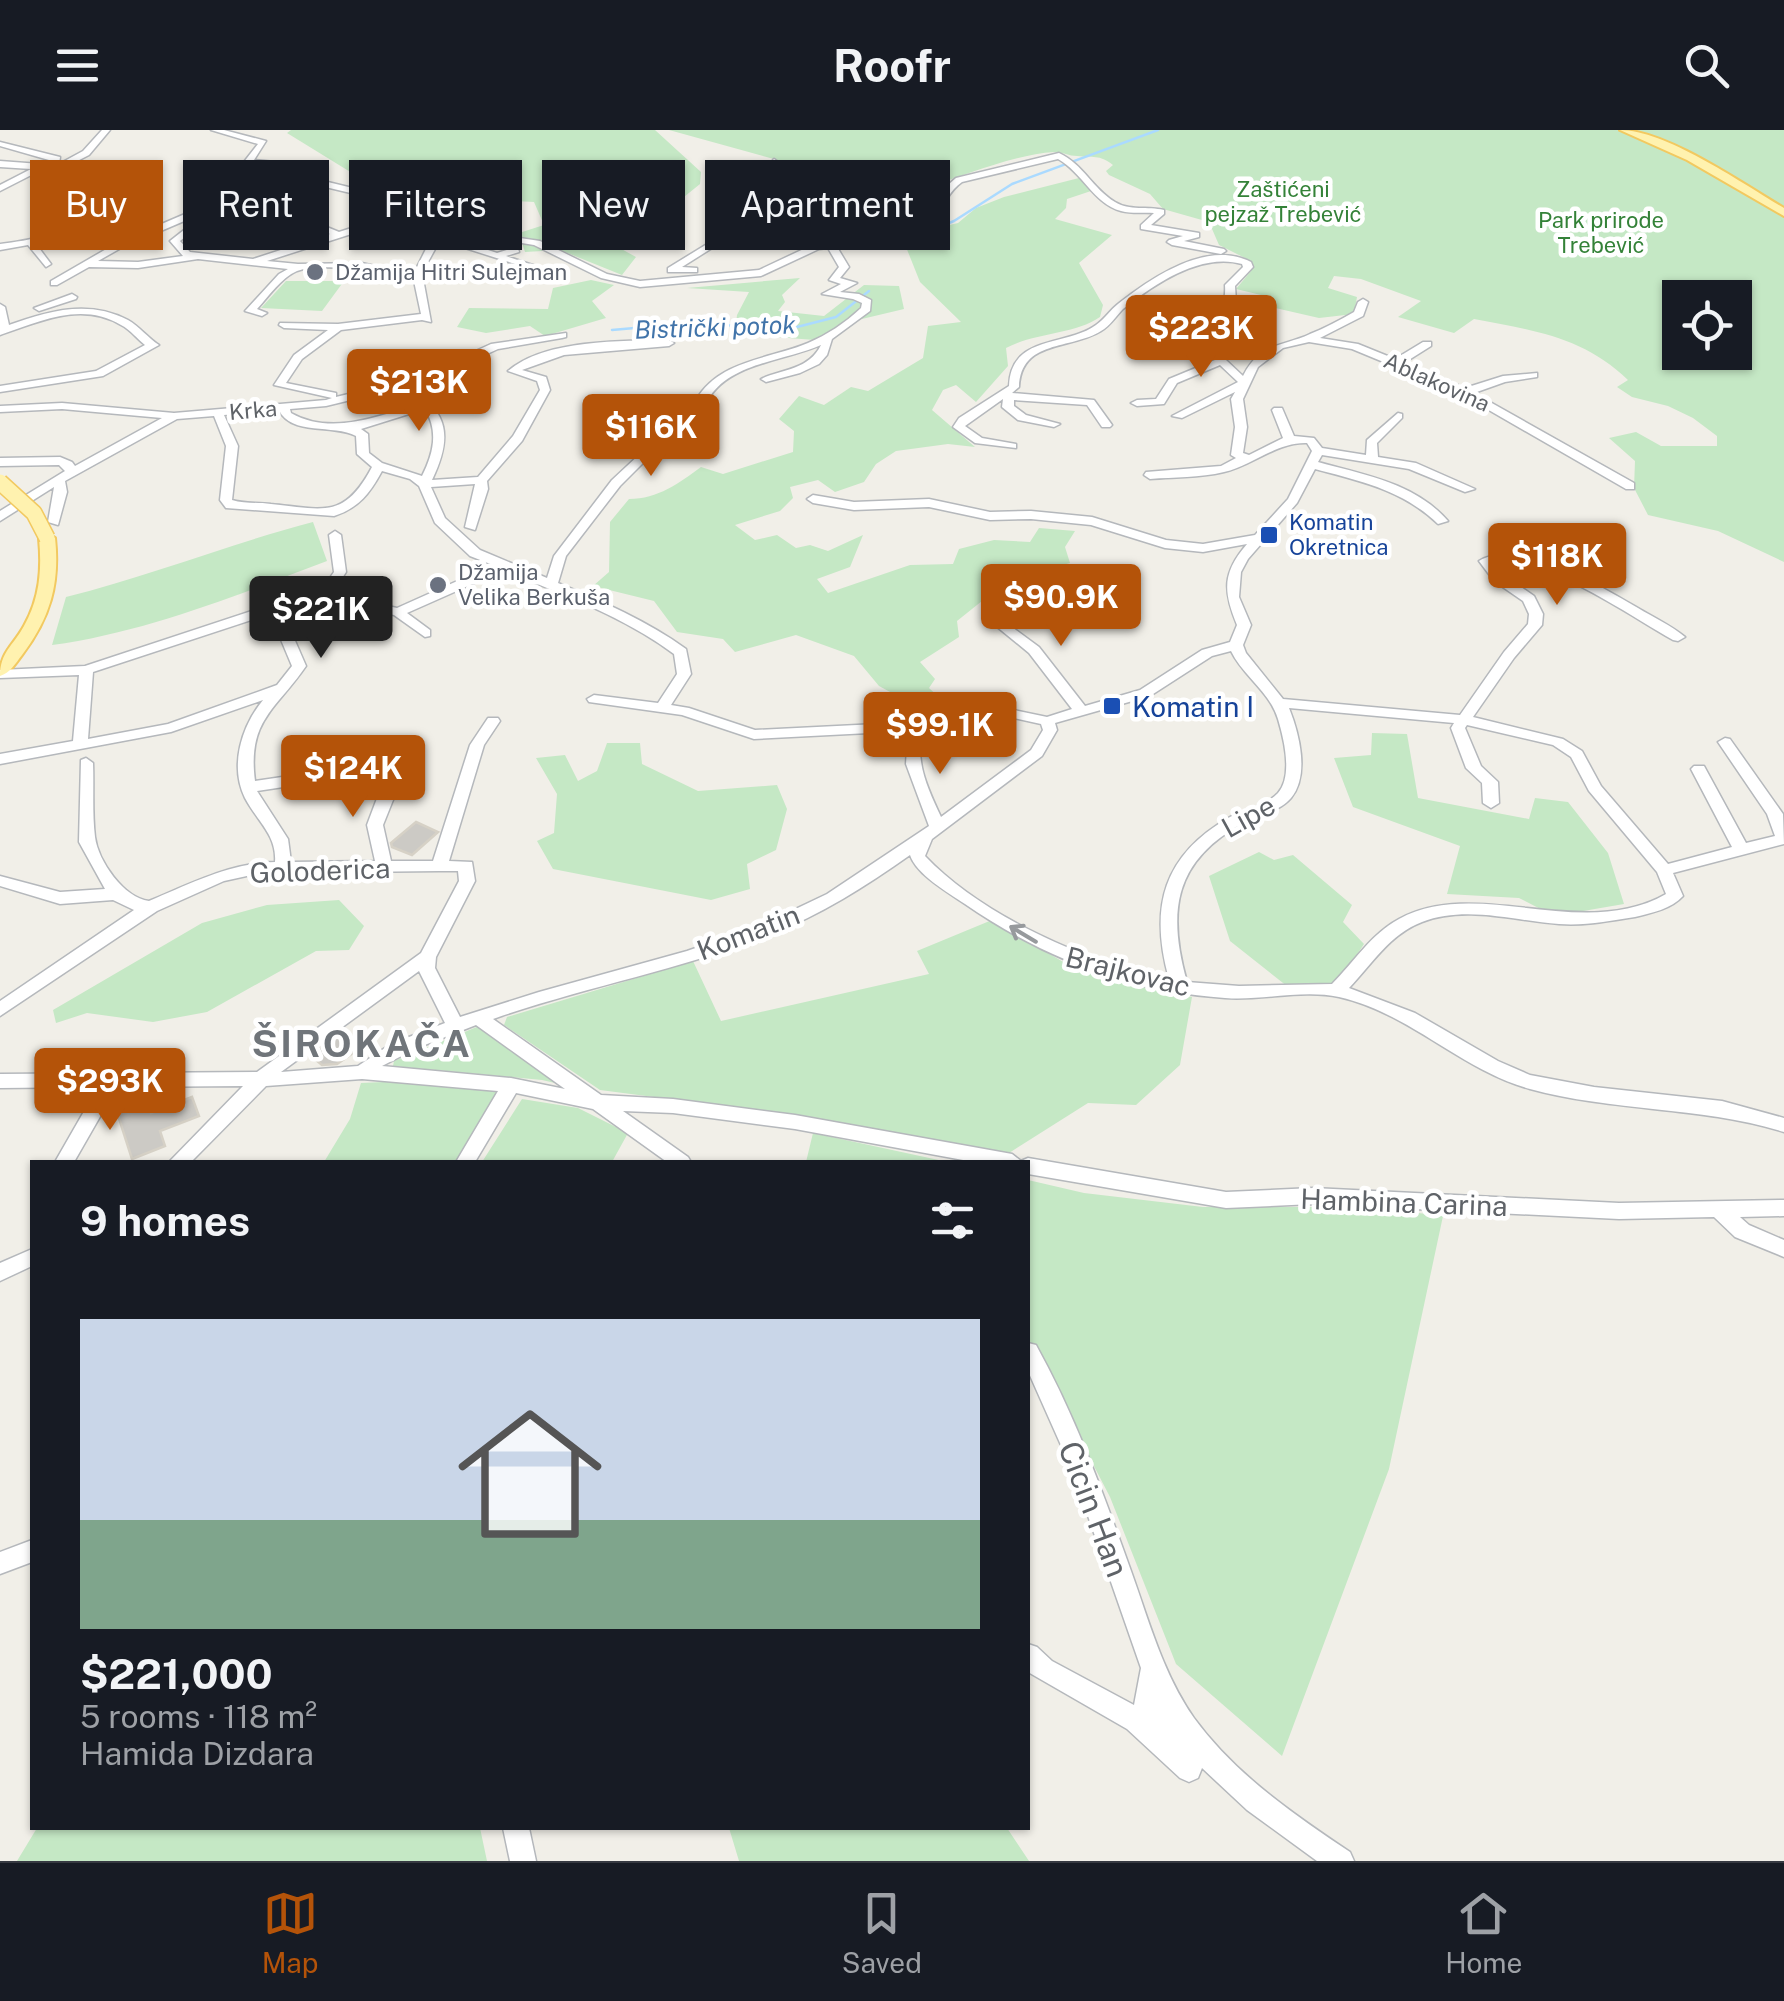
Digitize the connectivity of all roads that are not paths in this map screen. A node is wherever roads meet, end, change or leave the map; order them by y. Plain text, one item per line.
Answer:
1 (106, 130) edge
2 (215, 130) edge
3 (1625, 130) edge
4 (2, 144) edge
5 (57, 160) edge
6 (69, 160) edge
7 (250, 160) edge
8 (0, 164) edge
9 (30, 168) edge
10 (30, 176) edge
11 (950, 187) edge
12 (0, 188) edge
13 (1784, 212) edge
14 (183, 219) edge
15 (329, 230) edge
16 (349, 230) edge
17 (183, 233) edge
18 (337, 234) junction
19 (30, 242) edge
20 (0, 247) edge
21 (705, 249) edge
22 (36, 250) edge
23 (428, 250) edge
24 (483, 250) edge
25 (809, 250) edge
26 (834, 250) edge
27 (500, 255) junction
28 (1229, 256) junction
29 (196, 257) junction
30 (254, 262) junction
31 (46, 264) dead end
32 (87, 264) junction
33 (298, 267) junction
34 (556, 276) dead end
35 (737, 276) junction
36 (418, 278) junction
37 (54, 283) dead end
38 (72, 296) dead end
39 (1363, 302) dead end
40 (0, 307) edge
41 (262, 312) dead end
42 (1216, 323) junction
43 (284, 325) dead end
44 (338, 326) junction
45 (0, 332) edge
46 (562, 335) dead end
47 (827, 336) junction
48 (1309, 339) junction
49 (669, 343) dead end
50 (1158, 344) dead end
51 (1427, 344) dead end
52 (1221, 361) junction
53 (396, 362) dead end
54 (1396, 364) junction
55 (1533, 375) dead end
56 (424, 379) junction
57 (766, 379) dead end
58 (1245, 383) junction
59 (404, 386) junction
60 (0, 389) edge
61 (1465, 392) junction
62 (1006, 396) junction
63 (359, 397) junction
64 (1138, 403) dead end
65 (429, 404) junction
66 (284, 408) junction
67 (0, 409) edge
68 (1278, 410) dead end
69 (218, 413) junction
70 (174, 416) junction
71 (1178, 416) dead end
72 (1398, 416) dead end
73 (1054, 424) dead end
74 (1106, 425) dead end
75 (353, 428) junction
76 (1289, 439) junction
77 (1012, 446) dead end
78 (1315, 457) junction
79 (1244, 458) junction
80 (1372, 458) junction
81 (0, 462) edge
82 (378, 466) junction
83 (1150, 475) dead end
84 (65, 476) junction
85 (480, 480) junction
86 (0, 482) edge
87 (424, 484) junction
88 (1630, 486) dead end
89 (44, 488) junction
90 (1469, 489) dead end
91 (813, 499) dead end
92 (0, 503) edge
93 (0, 517) edge
94 (1442, 520) dead end
95 (471, 527) dead end
96 (50, 530) junction
97 (335, 535) dead end
98 (1260, 538) junction
99 (502, 566) junction
100 (551, 585) junction
101 (324, 596) junction
102 (398, 612) junction
103 (1001, 622) dead end
104 (281, 623) dead end
105 (425, 632) dead end
106 (1678, 637) dead end
107 (1236, 645) junction
108 (2, 670) edge
109 (86, 670) junction
110 (282, 688) junction
111 (594, 700) dead end
112 (1280, 703) junction
113 (663, 707) junction
114 (1082, 712) junction
115 (1461, 719) junction
116 (493, 721) dead end
117 (1047, 721) junction
118 (917, 726) junction
119 (1725, 742) dead end
120 (80, 746) junction
121 (0, 760) edge
122 (86, 763) dead end
123 (1699, 770) dead end
124 (249, 787) junction
125 (1491, 803) dead end
126 (931, 829) junction
127 (1784, 839) edge
128 (1742, 850) junction
129 (439, 866) junction
130 (282, 868) junction
131 (384, 868) junction
132 (1664, 870) junction
133 (0, 881) edge
134 (116, 894) junction
135 (151, 906) junction
136 (427, 957) junction
137 (1180, 988) junction
138 (1336, 990) junction
139 (0, 1010) edge
140 (478, 1017) junction
141 (455, 1026) junction
142 (362, 1072) junction
143 (112, 1079) junction
144 (259, 1080) junction
145 (0, 1081) edge
146 (511, 1085) junction
147 (593, 1102) junction
148 (1784, 1125) edge
149 (65, 1160) edge
150 (181, 1160) edge
151 (465, 1160) edge
152 (678, 1160) edge
153 (1001, 1160) edge
154 (1030, 1166) edge
155 (1784, 1208) edge
156 (1719, 1210) junction
157 (1784, 1250) edge
158 (30, 1258) edge
159 (0, 1272) edge
160 (1030, 1356) edge
161 (30, 1553) edge
162 (0, 1563) edge
163 (1030, 1658) edge
164 (1153, 1669) junction
165 (516, 1830) edge
166 (522, 1861) edge
167 (1342, 1861) edge

1 - 6 street
2 - 7 street
3 - 13 main road
4 - 5 street
8 - 9 street
10 - 12 street
11 - 28 street
14 - 32 street
15 - 18 street
16 - 18 street
17 - 29 street
18 - 30 street
19 - 20 street
21 - 35 street
22 - 31 street
23 - 36 street
24 - 27 street
25 - 35 street
26 - 47 street
27 - 34 street
27 - 35 street
28 - 42 street
28 - 62 street
29 - 30 street
29 - 32 street
30 - 33 street
32 - 37 street
33 - 36 street
33 - 41 street
36 - 44 street
38 - 45 street
39 - 48 street
40 - 45 street
42 - 50 street
42 - 52 street
43 - 44 street
44 - 63 street
45 - 60 street
46 - 56 street, Krka
47 - 57 street
47 - 100 street
48 - 54 street, Ablakovina
48 - 58 street
49 - 85 street
51 - 54 street
52 - 58 street
52 - 64 street
53 - 56 street
54 - 61 street, Ablakovina
55 - 61 street
56 - 59 street, Krka
58 - 71 street
58 - 79 street
59 - 63 street, Krka
59 - 65 street
61 - 88 street, Ablakovina
62 - 73 street
62 - 74 street
62 - 77 street
63 - 66 street, Krka
65 - 75 street
65 - 87 street
66 - 69 street, Krka
66 - 75 street
67 - 70 street, Krka
68 - 76 street
69 - 70 street, Krka
69 - 82 street
70 - 84 street
72 - 80 street
75 - 82 street
76 - 78 street
76 - 79 street
78 - 80 street
78 - 94 street
78 - 98 street
79 - 83 street
80 - 90 street
81 - 84 street
82 - 87 street
84 - 89 street
84 - 96 street
85 - 87 street
85 - 95 street
86 - 96 main road, bridge
87 - 99 street
89 - 92 street
89 - 93 street
91 - 98 street
96 - 108 main road
97 - 101 street
98 - 107 street
99 - 100 street
99 - 102 street
100 - 113 street
101 - 102 street
101 - 109 street
102 - 105 street
103 - 114 street
104 - 110 street
106 - 115 street
107 - 112 street, Lipe
107 - 114 street
108 - 109 street
109 - 120 street
110 - 120 street
110 - 124 street
111 - 113 street
112 - 115 street
112 - 137 street, Lipe
113 - 118 street
114 - 117 street
115 - 125 street
115 - 132 street
116 - 129 street
117 - 118 street
117 - 126 street, Komatin
118 - 126 street
119 - 127 street
120 - 121 street
122 - 134 street
123 - 128 street
124 - 130 street
124 - 131 street
137 -> 126 street, Brajkovac
126 - 140 street, Komatin
127 - 128 street
128 - 132 street
129 - 131 street, Goloderica
129 - 136 street
130 - 131 street, Goloderica
130 - 135 street, Goloderica
132 - 138 street
133 - 134 street
134 - 135 street
135 - 139 street, Goloderica
136 - 141 street
136 - 144 street
137 - 138 street, Brajkovac
138 - 148 street, Brajkovac
140 - 141 street, Komatin
140 - 147 street
141 - 142 street, Komatin
142 - 144 street
142 - 146 street
143 - 144 street
143 - 145 street
143 - 149 street
144 - 150 street
146 - 147 street
146 - 151 street
147 - 152 street
147 - 153 street
154 - 156 street, Hambina Carina
155 - 156 street, Hambina Carina
156 - 157 street
158 - 159 street
160 - 164 street, Cicin Han
161 - 162 street
163 - 164 street, Cicin Han
164 - 167 street, Cicin Han
165 - 166 street

